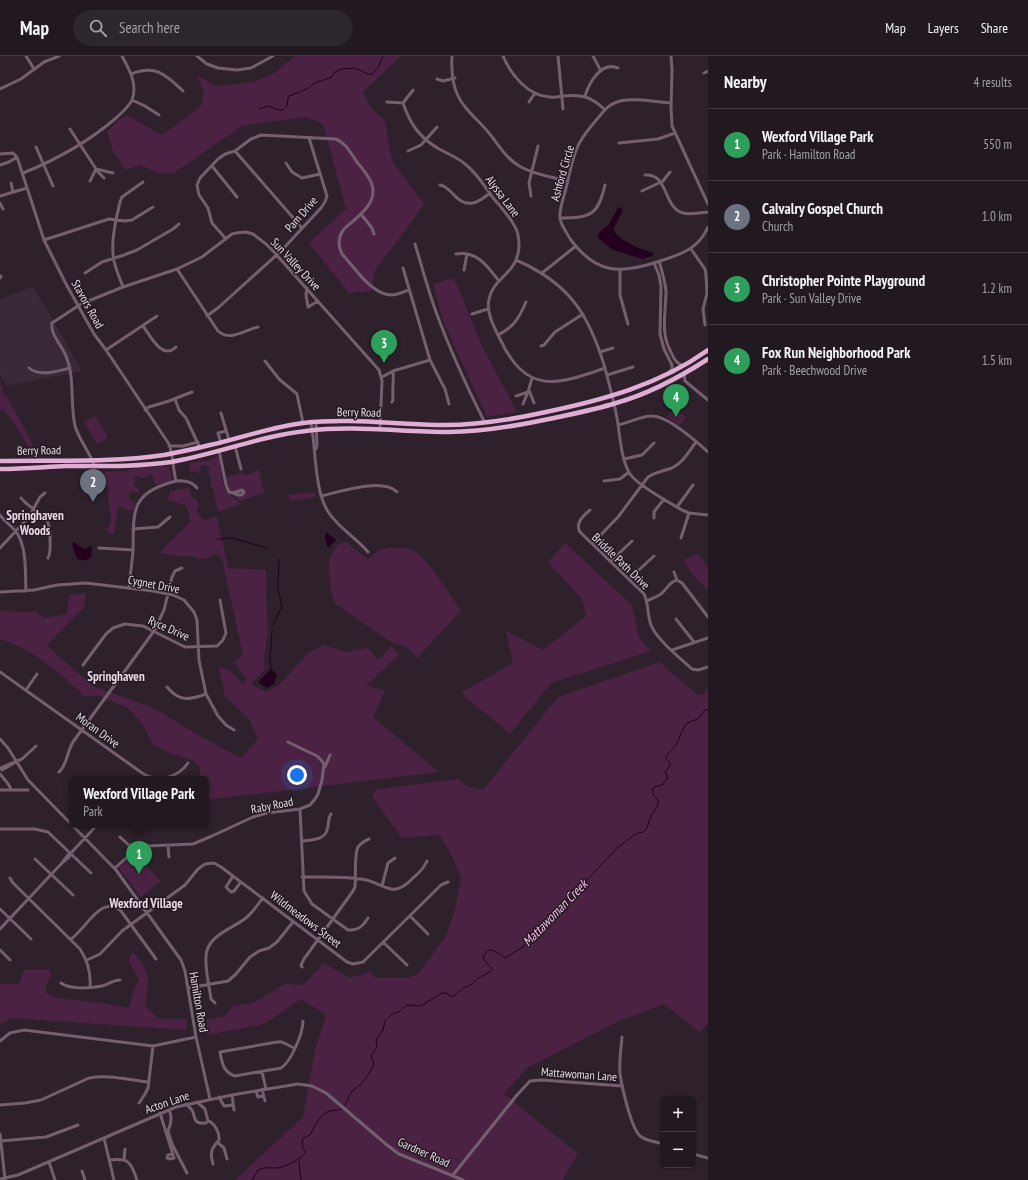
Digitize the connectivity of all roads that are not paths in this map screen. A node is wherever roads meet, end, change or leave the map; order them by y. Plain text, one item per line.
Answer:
1 (26, 56) edge
2 (59, 56) edge
3 (122, 56) edge
4 (197, 56) edge
5 (273, 56) edge
6 (452, 56) edge
7 (503, 56) edge
8 (558, 56) edge
9 (593, 56) edge
10 (671, 56) edge
11 (618, 68) dead end
12 (34, 69) junction
13 (601, 71) junction
14 (708, 71) edge
15 (704, 73) dead end
16 (132, 74) junction
17 (437, 79) dead end
18 (454, 79) junction
19 (0, 89) edge
20 (413, 90) dead end
21 (183, 91) dead end
22 (535, 93) junction
23 (561, 96) junction
24 (585, 96) junction
25 (132, 100) junction
26 (387, 102) dead end
27 (529, 102) dead end
28 (403, 103) junction
29 (671, 103) junction
30 (563, 109) dead end
31 (605, 110) junction
32 (159, 114) dead end
33 (437, 127) dead end
34 (70, 130) dead end
35 (675, 133) junction
36 (309, 138) junction
37 (425, 140) junction
38 (619, 143) dead end
39 (80, 145) junction
40 (538, 146) dead end
41 (36, 147) dead end
42 (235, 151) junction
43 (408, 151) dead end
44 (0, 154) edge
45 (17, 157) junction
46 (286, 163) dead end
47 (0, 165) edge
48 (44, 165) junction
49 (212, 166) junction
50 (96, 169) junction
51 (532, 172) junction
52 (670, 172) dead end
53 (23, 173) junction
54 (113, 173) dead end
55 (320, 174) junction
56 (645, 175) dead end
57 (104, 178) dead end
58 (90, 181) dead end
59 (568, 181) junction
60 (142, 182) dead end
61 (661, 182) junction
62 (11, 183) dead end
63 (605, 184) dead end
64 (440, 185) dead end
65 (53, 186) dead end
66 (27, 188) junction
67 (642, 191) dead end
68 (13, 192) junction
69 (490, 194) junction
70 (0, 196) edge
71 (531, 196) dead end
72 (237, 197) dead end
73 (0, 203) edge
74 (708, 204) edge
75 (153, 207) dead end
76 (3, 209) dead end
77 (708, 212) edge
78 (361, 214) junction
79 (560, 218) junction
80 (116, 220) junction
81 (179, 224) dead end
82 (708, 227) edge
83 (302, 228) junction
84 (374, 234) dead end
85 (226, 239) junction
86 (44, 240) junction
87 (415, 244) dead end
88 (576, 246) junction
89 (691, 249) junction
90 (456, 254) dead end
91 (468, 254) junction
92 (277, 255) junction
93 (114, 257) junction
94 (516, 260) junction
95 (659, 261) junction
96 (654, 262) junction
97 (403, 268) dead end
98 (706, 268) edge
99 (177, 269) junction
100 (464, 270) dead end
101 (620, 270) junction
102 (85, 273) dead end
103 (542, 273) junction
104 (499, 281) junction
105 (123, 287) junction
106 (307, 288) junction
107 (410, 290) junction
108 (708, 293) edge
109 (318, 301) junction
110 (526, 302) dead end
111 (78, 306) junction
112 (488, 309) junction
113 (472, 314) dead end
114 (583, 314) junction
115 (157, 316) dead end
116 (208, 316) junction
117 (628, 324) dead end
118 (705, 324) dead end
119 (144, 326) junction
120 (258, 327) dead end
121 (498, 335) junction
122 (541, 346) dead end
123 (176, 348) dead end
124 (614, 348) dead end
125 (106, 350) junction
126 (708, 350) edge
127 (600, 352) junction
128 (708, 359) edge
129 (430, 360) junction
130 (265, 361) dead end
131 (683, 366) junction
132 (29, 368) dead end
133 (70, 368) junction
134 (605, 368) junction
135 (633, 368) dead end
136 (394, 371) junction
137 (684, 374) junction
138 (607, 375) junction
139 (666, 375) junction
140 (382, 377) junction
141 (532, 378) junction
142 (528, 391) junction
143 (192, 392) dead end
144 (516, 396) dead end
145 (612, 397) junction
146 (175, 399) junction
147 (708, 400) edge
148 (392, 402) dead end
149 (534, 403) dead end
150 (449, 404) dead end
151 (523, 404) dead end
152 (614, 404) junction
153 (145, 410) junction
154 (221, 413) dead end
155 (314, 422) junction
156 (381, 422) junction
157 (303, 423) junction
158 (485, 423) junction
159 (618, 426) junction
160 (380, 429) junction
161 (314, 430) junction
162 (226, 431) junction
163 (229, 440) junction
164 (198, 442) junction
165 (696, 442) junction
166 (221, 443) junction
167 (654, 443) dead end
168 (169, 446) junction
169 (235, 446) junction
170 (200, 448) junction
171 (219, 450) junction
172 (708, 452) edge
173 (173, 453) junction
174 (93, 459) junction
175 (624, 459) junction
176 (0, 461) edge
177 (172, 462) junction
178 (95, 467) junction
179 (241, 469) dead end
180 (0, 470) edge
181 (629, 472) junction
182 (176, 481) junction
183 (604, 482) dead end
184 (642, 484) junction
185 (693, 485) dead end
186 (197, 488) dead end
187 (397, 492) dead end
188 (45, 493) dead end
189 (233, 493) dead end
190 (321, 496) junction
191 (21, 498) dead end
192 (664, 499) junction
193 (677, 507) junction
194 (34, 509) junction
195 (590, 510) dead end
196 (689, 513) junction
197 (0, 515) edge
198 (708, 515) edge
199 (170, 517) dead end
200 (654, 518) dead end
201 (133, 530) junction
202 (15, 531) junction
203 (681, 538) dead end
204 (632, 541) dead end
205 (593, 543) junction
206 (0, 548) edge
207 (99, 548) dead end
208 (133, 550) junction
209 (368, 552) dead end
210 (654, 556) dead end
211 (48, 558) dead end
212 (611, 561) junction
213 (182, 568) dead end
214 (674, 572) dead end
215 (629, 579) junction
216 (677, 580) junction
217 (128, 588) junction
218 (26, 591) junction
219 (0, 592) edge
220 (169, 594) junction
221 (220, 600) dead end
222 (647, 601) junction
223 (708, 617) edge
224 (676, 619) dead end
225 (154, 631) junction
226 (708, 638) edge
227 (694, 642) junction
228 (198, 647) junction
229 (672, 650) junction
230 (83, 665) dead end
231 (708, 666) edge
232 (0, 672) edge
233 (37, 674) dead end
234 (167, 687) dead end
235 (26, 690) junction
236 (206, 694) junction
237 (82, 730) junction
238 (234, 730) dead end
239 (0, 739) edge
240 (288, 742) dead end
241 (36, 746) dead end
242 (330, 755) dead end
243 (16, 762) junction
244 (188, 763) dead end
245 (0, 769) edge
246 (324, 769) junction
247 (59, 772) dead end
248 (0, 774) edge
249 (147, 776) edge
250 (172, 776) edge
251 (0, 790) edge
252 (11, 790) junction
253 (28, 790) dead end
254 (300, 809) junction
255 (331, 814) dead end
256 (69, 822) edge
257 (75, 828) edge
258 (94, 828) edge
259 (0, 829) edge
260 (120, 837) dead end
261 (86, 838) junction
262 (368, 839) dead end
263 (302, 841) junction
264 (168, 846) junction
265 (134, 850) junction
266 (71, 853) junction
267 (169, 856) dead end
268 (395, 858) dead end
269 (35, 859) dead end
270 (427, 861) dead end
271 (115, 868) junction
272 (92, 873) dead end
273 (51, 874) junction
274 (233, 876) junction
275 (302, 877) junction
276 (10, 878) dead end
277 (356, 878) junction
278 (241, 882) junction
279 (448, 882) dead end
280 (382, 886) junction
281 (72, 895) dead end
282 (28, 898) junction
283 (263, 898) junction
284 (0, 909) edge
285 (147, 912) junction
286 (410, 916) junction
287 (9, 918) junction
288 (368, 918) dead end
289 (332, 919) junction
290 (293, 922) junction
291 (131, 924) junction
292 (0, 929) edge
293 (428, 934) dead end
294 (31, 939) dead end
295 (71, 939) junction
296 (319, 941) junction
297 (383, 942) junction
298 (0, 950) edge
299 (156, 959) dead end
300 (10, 960) dead end
301 (87, 960) junction
302 (302, 966) dead end
303 (407, 966) dead end
304 (120, 980) dead end
305 (62, 983) dead end
306 (209, 984) junction
307 (90, 987) junction
308 (188, 988) junction
309 (215, 1002) dead end
310 (303, 1021) dead end
311 (196, 1037) junction
312 (622, 1037) dead end
313 (0, 1041) edge
314 (153, 1046) junction
315 (294, 1048) junction
316 (262, 1072) junction
317 (149, 1082) junction
318 (622, 1086) junction
319 (264, 1089) junction
320 (256, 1091) junction
321 (232, 1095) junction
322 (263, 1096) junction
323 (219, 1097) junction
324 (210, 1099) junction
325 (265, 1101) dead end
326 (197, 1102) junction
327 (139, 1103) dead end
328 (185, 1104) junction
329 (0, 1105) edge
330 (233, 1105) junction
331 (343, 1107) joint
332 (169, 1110) junction
333 (234, 1110) dead end
334 (160, 1113) junction
335 (208, 1120) junction
336 (78, 1125) dead end
337 (0, 1134) edge
338 (104, 1138) junction
339 (0, 1141) edge
340 (217, 1142) junction
341 (660, 1143) edge
342 (126, 1149) dead end
343 (173, 1154) dead end
344 (696, 1155) edge
345 (227, 1158) dead end
346 (708, 1158) edge
347 (124, 1159) junction
348 (109, 1160) junction
349 (49, 1162) junction
350 (213, 1164) dead end
351 (82, 1171) dead end
352 (187, 1173) dead end
353 (453, 1175) junction
354 (0, 1179) edge
355 (5, 1179) junction
356 (55, 1180) edge
357 (85, 1180) edge
358 (114, 1180) edge
359 (137, 1180) edge
360 (463, 1180) edge

1 - 12 street
2 - 12 street
3 - 16 street
4 - 5 street
6 - 18 street
7 - 22 street
8 - 23 street
9 - 13 street
10 - 29 street
11 - 13 street
12 - 19 street
13 - 24 street
14 - 15 street
16 - 21 street
16 - 25 street
17 - 18 street
18 - 51 street
20 - 28 street
22 - 23 street
22 - 27 street
23 - 24 street
23 - 30 street
24 - 31 street
25 - 32 street
25 - 39 street
26 - 28 street
28 - 37 street, Alyssa Lane
29 - 31 street, Ashford Circle
29 - 35 street
31 - 59 street, Ashford Circle
33 - 37 street
34 - 39 street
35 - 38 street
35 - 74 street
36 - 42 street
36 - 55 street, Pam Drive
36 - 78 street
37 - 43 street
37 - 69 street, Alyssa Lane
39 - 48 street
39 - 50 street
40 - 51 street
41 - 48 street
42 - 49 street
42 - 83 street
44 - 45 street, Stavors Road
45 - 47 street
45 - 53 street, Stavors Road
46 - 55 street
48 - 53 street
48 - 65 street
49 - 72 street
49 - 85 street
50 - 54 street
50 - 57 street
50 - 58 street
51 - 59 street
51 - 71 street
52 - 61 street
53 - 66 street, Stavors Road
55 - 83 street, Pam Drive
56 - 61 street
59 - 79 street, Ashford Circle
60 - 80 street
61 - 67 street
61 - 77 street
62 - 68 street
63 - 79 street
64 - 69 street
66 - 68 street
66 - 86 street, Stavors Road
68 - 70 street
69 - 94 street, Alyssa Lane
73 - 76 street
75 - 80 street
78 - 84 street
78 - 107 street
79 - 88 street, Ashford Circle
80 - 86 street
80 - 93 street
81 - 93 street
82 - 89 street, Ashford Circle
83 - 92 street, Pam Drive
85 - 92 street, Sun Valley Drive
85 - 99 street, Sun Valley Drive
86 - 111 street, Stavors Road
87 - 158 street
88 - 101 street, Ashford Circle
88 - 103 street
89 - 95 street, Ashford Circle
89 - 98 street
90 - 91 street
91 - 100 street
91 - 104 street
92 - 106 street, Sun Valley Drive
92 - 116 street, Pam Drive
93 - 102 street
93 - 105 street
94 - 103 street
94 - 104 street, Alyssa Lane
95 - 96 street, Ashford Circle
95 - 131 street
96 - 101 street, Ashford Circle
96 - 139 street
97 - 107 street
98 - 108 street
99 - 105 street, Sun Valley Drive
99 - 116 street
101 - 117 street
103 - 114 street
104 - 112 street, Alyssa Lane
105 - 111 street, Sun Valley Drive
106 - 109 street, Sun Valley Drive
106 - 109 street
107 - 129 street
108 - 118 street
109 - 140 street, Sun Valley Drive
110 - 121 street
111 - 125 street, Stavors Road
111 - 133 street, Sun Valley Drive
112 - 113 street
112 - 121 street
114 - 122 street
114 - 127 street
115 - 119 street
116 - 120 street
119 - 123 street
119 - 125 street
121 - 141 street
124 - 127 street
125 - 153 street, Stavors Road
126 - 131 highway, Berry Road
127 - 134 street
128 - 137 highway, Berry Road
129 - 136 street
129 - 150 street
130 - 157 street
131 - 139 highway, Berry Road
132 - 133 street
133 - 174 street
134 - 138 street
134 - 141 street
135 - 138 street
136 - 140 street
136 - 148 street
137 - 147 street
137 - 152 highway, Berry Road
138 - 145 street
139 - 145 highway, Berry Road
140 - 156 street
141 - 142 street
142 - 144 street
142 - 149 street
142 - 151 street
143 - 146 street
145 - 152 street
145 - 158 highway, Berry Road
146 - 153 street
146 - 164 street
152 - 159 street
152 - 160 highway, Berry Road
153 - 168 street, Stavors Road
154 - 162 street
155 - 156 highway, Berry Road
155 - 157 highway, Berry Road
155 - 161 street
156 - 158 highway, Berry Road
156 - 160 street
157 - 163 highway, Berry Road
159 - 165 street
159 - 175 street
160 - 161 highway, Berry Road
161 - 169 highway, Berry Road
161 - 190 street
162 - 163 street
162 - 166 street
163 - 166 highway, Berry Road
164 - 168 street
164 - 170 street
165 - 172 street
165 - 184 street
166 - 170 highway, Berry Road
167 - 175 street
168 - 173 street, Stavors Road
169 - 171 highway, Berry Road
169 - 179 street
170 - 173 highway, Berry Road
171 - 177 highway, Berry Road
171 - 189 street
173 - 174 highway, Berry Road
173 - 177 street
174 - 176 highway, Berry Road
174 - 178 street
175 - 181 street
177 - 178 highway, Berry Road
177 - 182 street
178 - 180 highway, Berry Road
181 - 183 street
181 - 184 street
182 - 186 street
182 - 201 street
184 - 192 street
184 - 205 street
185 - 193 street
187 - 190 street
188 - 194 street
190 - 209 street
191 - 194 street
192 - 193 street
192 - 200 street
193 - 196 street
194 - 202 street
194 - 211 street
195 - 205 street, Briddle Path Drive
196 - 198 street
196 - 203 street
197 - 202 street
199 - 201 street
201 - 208 street
202 - 206 street
202 - 218 street
204 - 212 street
205 - 212 street, Briddle Path Drive
207 - 208 street
208 - 217 street
210 - 215 street
212 - 215 street, Briddle Path Drive
213 - 220 street
214 - 216 street
215 - 222 street, Briddle Path Drive
216 - 222 street
216 - 223 street
217 - 218 street, Cygnet Drive
217 - 220 street, Cygnet Drive
218 - 219 street, Cygnet Drive
220 - 225 street
220 - 228 street, Cygnet Drive
221 - 228 street, Ryce Drive
222 - 229 street, Briddle Path Drive
224 - 227 street
225 - 228 street, Ryce Drive
225 - 230 street, Ryce Drive
225 - 237 street
226 - 227 street
227 - 229 street
228 - 236 street, Cygnet Drive
229 - 231 street, Briddle Path Drive
232 - 235 street, Moran Drive
233 - 235 street
234 - 236 street
235 - 237 street, Moran Drive
236 - 238 street, Cygnet Drive
237 - 247 street
237 - 249 street, Moran Drive
239 - 243 street, Hamilton Road
240 - 246 street
241 - 243 street
242 - 246 street, Raby Road
243 - 245 street
243 - 256 street, Hamilton Road
244 - 250 street, Moran Drive
245 - 248 street
246 - 254 street, Raby Road
248 - 252 street
251 - 252 street
252 - 253 street
254 - 263 street
254 - 264 street, Raby Road
255 - 263 street
257 - 261 street, Hamilton Road
258 - 261 street
259 - 266 street
260 - 265 street
261 - 266 street
261 - 271 street, Hamilton Road
262 - 277 street
263 - 275 street
264 - 265 street, Raby Road
264 - 267 street
265 - 271 street
266 - 272 street
266 - 273 street
268 - 280 street
269 - 273 street
270 - 280 street
271 - 285 street, Hamilton Road
273 - 281 street
273 - 282 street
274 - 278 street, Wildmeadows Street
274 - 278 street
274 - 285 street, Wildmeadows Street
275 - 277 street
275 - 289 street
276 - 282 street
277 - 280 street
277 - 289 street
278 - 283 street, Wildmeadows Street
279 - 286 street, Wildmeadows Street
282 - 287 street
282 - 295 street
283 - 290 street, Wildmeadows Street
283 - 306 street
284 - 287 street
285 - 291 street, Wildmeadows Street
285 - 308 street, Hamilton Road
286 - 293 street
286 - 297 street, Wildmeadows Street
287 - 292 street
287 - 294 street
288 - 289 street
289 - 296 street
290 - 296 street, Wildmeadows Street
290 - 306 street
291 - 295 street
291 - 299 street
291 - 301 street, Wildmeadows Street
295 - 301 street
296 - 297 street, Wildmeadows Street
296 - 302 street
297 - 303 street
298 - 300 street
301 - 307 street
304 - 307 street
305 - 307 street
306 - 308 street
306 - 309 street
308 - 311 street, Hamilton Road
310 - 315 street
311 - 314 street
311 - 324 street, Hamilton Road
312 - 318 street
313 - 314 street
314 - 317 street
315 - 316 street
315 - 316 street
316 - 319 street
317 - 327 street
317 - 329 street
318 - 341 street, Mattawoman Lane
318 - 353 street, Mattawoman Lane
319 - 320 street, Acton Lane
319 - 322 street
319 - 331 street, Acton Lane
320 - 321 street, Acton Lane
320 - 322 street
321 - 323 street, Acton Lane
321 - 330 street
322 - 325 street
323 - 324 street, Acton Lane
323 - 330 street
324 - 326 street, Acton Lane
326 - 328 street, Acton Lane
326 - 335 street
328 - 332 street, Acton Lane
328 - 335 street
330 - 333 street
331 - 353 street, Gardner Road
332 - 334 street, Acton Lane
332 - 352 street
334 - 338 street, Acton Lane
334 - 343 street
335 - 340 street
336 - 339 street
337 - 339 street
338 - 348 street
338 - 349 street, Acton Lane
339 - 355 street
340 - 345 street
340 - 350 street
342 - 347 street
344 - 346 street
347 - 348 street
347 - 359 street
348 - 358 street
349 - 355 street, Acton Lane
349 - 356 street
351 - 357 street
353 - 360 street, Gardner Road
354 - 355 street, Acton Lane

